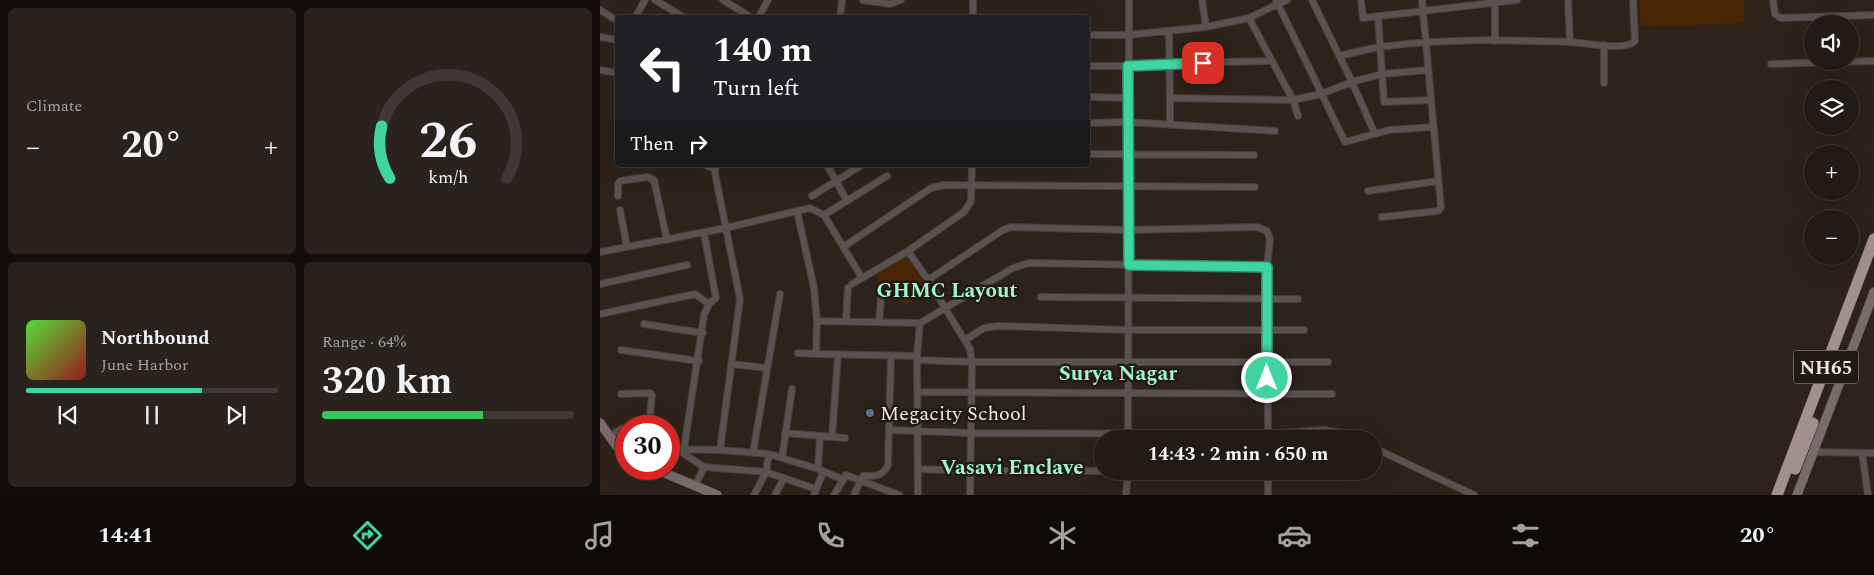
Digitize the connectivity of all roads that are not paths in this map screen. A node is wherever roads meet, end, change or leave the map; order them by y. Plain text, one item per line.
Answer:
1 (645, 0) edge
2 (655, 0) edge
3 (724, 0) edge
4 (768, 0) edge
5 (842, 0) edge
6 (863, 0) edge
7 (901, 0) edge
8 (973, 0) edge
9 (1129, 0) edge
10 (1202, 0) edge
11 (1287, 0) edge
12 (1312, 0) edge
13 (1361, 0) edge
14 (1422, 0) edge
15 (1517, 0) edge
16 (1568, 0) edge
17 (1633, 0) edge
18 (1773, 0) edge
19 (1495, 1) edge
20 (1277, 2) edge
21 (600, 10) edge
22 (1423, 12) junction
23 (637, 15) edge
24 (680, 15) edge
25 (747, 15) edge
26 (760, 15) edge
27 (840, 15) edge
28 (973, 15) edge
29 (1874, 15) edge
30 (1378, 16) junction
31 (1249, 18) junction
32 (615, 19) edge
33 (1206, 27) junction
34 (1169, 32) junction
35 (1090, 35) edge
36 (1128, 35) junction
37 (600, 37) edge
38 (615, 40) edge
39 (1495, 41) junction
40 (1570, 42) junction
41 (1425, 43) junction
42 (1604, 45) junction
43 (1380, 47) junction
44 (1339, 56) junction
45 (1272, 61) junction
46 (1874, 61) edge
47 (1169, 63) junction
48 (1771, 64) dead end
49 (1090, 66) edge
50 (1128, 66) junction
51 (600, 70) edge
52 (1428, 70) junction
53 (615, 72) edge
54 (1382, 74) junction
55 (1352, 82) junction
56 (1604, 83) dead end
57 (1321, 94) junction
58 (1090, 97) edge
59 (1128, 98) junction
60 (1170, 98) junction
61 (1293, 100) junction
62 (1430, 100) junction
63 (1298, 116) dead end
64 (1127, 122) junction
65 (1090, 123) edge
66 (1170, 124) junction
67 (1433, 127) junction
68 (1275, 130) dead end
69 (1375, 134) junction
70 (1090, 154) edge
71 (1129, 155) junction
72 (1254, 155) dead end
73 (716, 167) edge
74 (828, 167) edge
75 (858, 167) edge
76 (972, 167) edge
77 (888, 176) dead end
78 (836, 180) junction
79 (1438, 181) junction
80 (972, 186) junction
81 (1129, 187) junction
82 (1254, 187) dead end
83 (1368, 191) dead end
84 (618, 196) dead end
85 (812, 196) dead end
86 (847, 201) junction
87 (620, 210) dead end
88 (796, 210) junction
89 (824, 215) junction
90 (1382, 217) dead end
91 (726, 228) junction
92 (1129, 230) junction
93 (704, 233) junction
94 (1874, 239) edge
95 (667, 240) junction
96 (627, 247) junction
97 (843, 247) junction
98 (908, 251) junction
99 (600, 252) edge
100 (1874, 255) edge
101 (687, 265) dead end
102 (1129, 265) junction
103 (1267, 267) junction
104 (862, 278) junction
105 (928, 280) junction
106 (600, 284) edge
107 (1874, 292) edge
108 (780, 294) dead end
109 (881, 298) dead end
110 (1041, 298) dead end
111 (1128, 298) junction
112 (1267, 299) junction
113 (1298, 299) dead end
114 (709, 304) junction
115 (945, 310) junction
116 (600, 314) edge
117 (817, 321) junction
118 (846, 321) junction
119 (880, 322) junction
120 (920, 323) junction
121 (644, 324) dead end
122 (1267, 329) junction
123 (1128, 330) junction
124 (1304, 330) dead end
125 (703, 333) junction
126 (965, 340) junction
127 (621, 350) dead end
128 (798, 353) dead end
129 (816, 354) junction
130 (838, 355) junction
131 (891, 356) junction
132 (917, 358) junction
133 (699, 361) junction
134 (972, 362) junction
135 (1128, 362) junction
136 (1267, 362) junction
137 (1328, 362) dead end
138 (732, 364) junction
139 (767, 368) junction
140 (792, 389) dead end
141 (918, 392) junction
142 (972, 393) junction
143 (621, 394) dead end
144 (1128, 394) junction
145 (1268, 394) junction
146 (1332, 394) dead end
147 (651, 415) edge
148 (600, 423) edge
149 (889, 430) junction
150 (1128, 430) edge
151 (1268, 430) edge
152 (919, 431) junction
153 (603, 432) edge
154 (785, 433) junction
155 (971, 433) junction
156 (1094, 435) edge
157 (820, 436) junction
158 (832, 437) junction
159 (845, 438) dead end
160 (615, 442) edge
161 (680, 449) junction
162 (720, 450) junction
163 (1382, 452) edge
164 (1814, 452) junction
165 (753, 453) junction
166 (1862, 453) junction
167 (1874, 453) edge
168 (769, 454) junction
169 (782, 458) junction
170 (704, 467) junction
171 (918, 469) junction
172 (820, 470) junction
173 (1094, 471) edge
174 (766, 472) junction
175 (970, 472) junction
176 (784, 478) junction
177 (842, 479) junction
178 (680, 480) edge
179 (860, 480) junction
180 (1127, 480) edge
181 (1268, 480) edge
182 (695, 486) junction
183 (815, 492) edge
184 (717, 495) edge
185 (754, 495) edge
186 (775, 495) edge
187 (834, 495) edge
188 (854, 495) edge
189 (899, 495) edge
190 (918, 495) edge
191 (970, 495) edge
192 (1126, 495) edge
193 (1268, 495) edge
194 (1474, 495) edge
195 (1777, 495) edge
196 (1785, 495) edge
197 (1797, 495) edge
198 (1868, 495) edge

1 - 23 street
2 - 24 street
3 - 25 street
4 - 26 street
5 - 27 street
6 - 7 street
8 - 28 street
9 - 36 street
10 - 33 street
11 - 20 street
12 - 44 street
13 - 30 street
14 - 22 street
15 - 19 street
16 - 40 street
17 - 42 street
18 - 29 street
19 - 22 street
19 - 39 street
20 - 31 street
20 - 57 street
21 - 32 street
22 - 30 street
22 - 41 street
30 - 43 street
31 - 33 street
31 - 45 street
33 - 34 street
34 - 36 street
34 - 47 street
35 - 36 street
36 - 50 street
37 - 38 street
39 - 40 street
39 - 41 street
40 - 42 street
41 - 43 street
41 - 52 street
42 - 56 street
43 - 44 street
43 - 54 street
44 - 55 street
45 - 47 street
45 - 61 street
46 - 48 street
47 - 50 street
47 - 60 street
49 - 50 street
50 - 59 street
51 - 53 street
52 - 54 street
52 - 62 street
54 - 55 street
54 - 62 street
55 - 57 street
55 - 69 street
57 - 61 street
57 - 69 street
58 - 59 street
59 - 64 street
60 - 61 street
60 - 66 street
61 - 63 street
62 - 67 street
64 - 65 street
64 - 66 street
64 - 71 street
66 - 68 street
67 - 69 street
67 - 79 street
70 - 71 street
71 - 72 street
71 - 81 street
73 - 91 street
74 - 78 street
75 - 78 street
76 - 80 street
77 - 86 street
78 - 85 street
78 - 86 street
79 - 83 street
79 - 90 street
80 - 81 street
80 - 97 street
80 - 98 street
81 - 82 street
81 - 92 street
84 - 95 street
86 - 89 street
87 - 96 street
88 - 89 street
88 - 91 street
88 - 117 street
89 - 97 street
91 - 93 street
91 - 138 street
92 - 102 street
92 - 103 street
92 - 105 street
93 - 95 street
93 - 114 street
94 - 195 highway, NH65
95 - 96 street
96 - 99 street
97 - 104 street
98 - 104 street
98 - 105 street
100 - 196 highway, NH65
101 - 106 street
102 - 103 street
102 - 111 street
102 - 115 street
103 - 112 street
104 - 118 street
105 - 115 street
107 - 164 street
108 - 139 street
109 - 119 street
110 - 111 street
111 - 112 street
111 - 123 street
112 - 113 street
112 - 122 street
114 - 116 street
114 - 125 street
115 - 120 street
115 - 126 street
117 - 118 street
117 - 129 street
118 - 119 street
119 - 120 street
120 - 132 street
121 - 125 street
122 - 123 street
122 - 124 street
122 - 136 street
123 - 126 street
123 - 135 street
125 - 133 street
126 - 134 street
127 - 133 street
128 - 129 street
129 - 130 street
130 - 131 street
130 - 158 street
131 - 132 street
131 - 149 street
132 - 134 street
132 - 141 street
133 - 161 street
134 - 135 street
134 - 142 street
135 - 136 street
135 - 144 street
136 - 137 street
136 - 145 street
138 - 139 street
138 - 162 street
139 - 165 street
140 - 154 street
141 - 142 street
141 - 152 street
142 - 144 street
142 - 155 street
143 - 147 street
144 - 145 street
144 - 150 street
145 - 146 street
145 - 151 street
148 - 153 street
149 - 152 street
149 - 179 street
152 - 155 street
152 - 171 street
153 - 160 street
154 - 157 street
154 - 169 street
155 - 156 street
155 - 175 street
157 - 158 street
157 - 172 street
158 - 159 street
161 - 162 street
161 - 170 street
162 - 165 street
163 - 194 street
164 - 166 street
164 - 197 street
165 - 168 street
166 - 167 street
166 - 198 street
168 - 169 street
168 - 174 street
169 - 172 street
170 - 174 street
170 - 182 street
171 - 175 street
171 - 190 street
172 - 177 street
172 - 183 street
173 - 175 street
174 - 176 street
174 - 185 street
175 - 191 street
176 - 183 street
176 - 186 street
177 - 179 street
177 - 187 street
178 - 182 street
179 - 188 street
179 - 189 street
180 - 192 street
181 - 193 street
182 - 184 street

